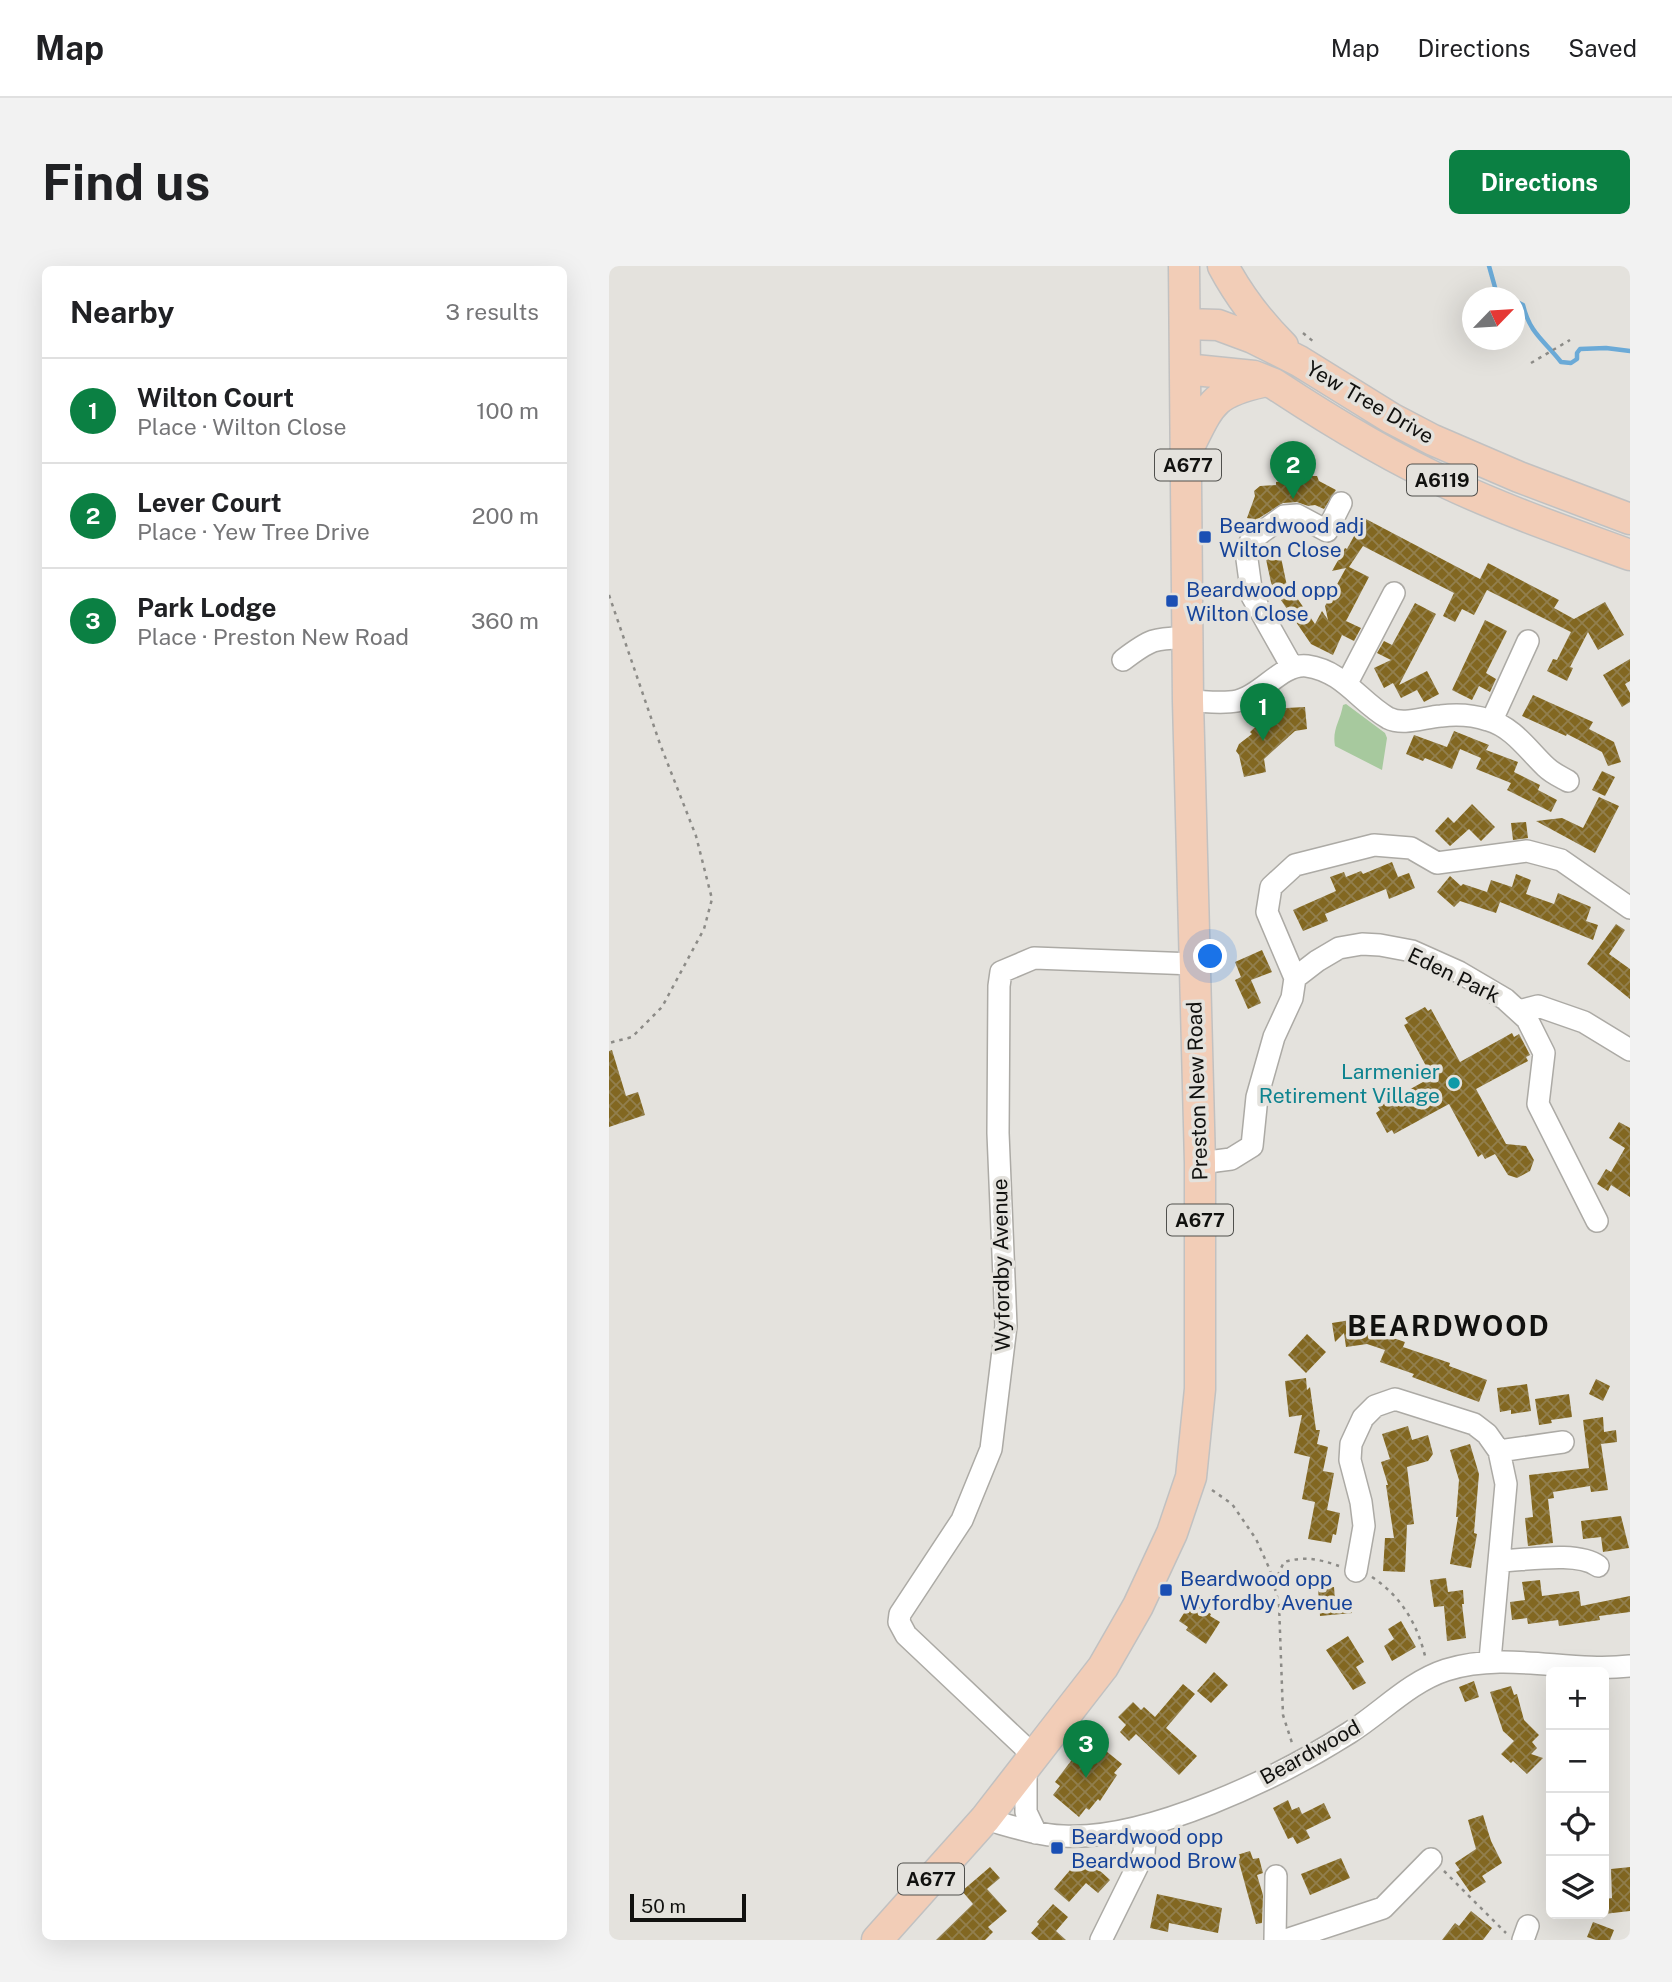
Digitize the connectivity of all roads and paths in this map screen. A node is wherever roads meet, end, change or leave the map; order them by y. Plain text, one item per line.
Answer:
1 (1184, 266) edge
2 (1223, 266) edge
3 (1186, 324) junction
4 (1300, 331) dead end
5 (1570, 340) dead end
6 (1308, 353) junction
7 (1531, 363) dead end
8 (1185, 369) junction
9 (1266, 381) junction
10 (1188, 450) junction
11 (1341, 503) dead end
12 (1630, 519) edge
13 (1630, 555) edge
14 (1394, 593) dead end
15 (609, 595) edge
16 (1188, 638) junction
17 (1528, 640) dead end
18 (1123, 660) dead end
19 (1293, 667) junction
20 (1347, 684) junction
21 (1188, 701) junction
22 (1492, 720) junction
23 (1568, 781) dead end
24 (1630, 908) edge
25 (1193, 964) junction
26 (1295, 978) junction
27 (1518, 1011) junction
28 (609, 1043) edge
29 (1630, 1050) edge
30 (1200, 1163) junction
31 (1597, 1221) dead end
32 (1563, 1443) dead end
33 (1499, 1451) junction
34 (1191, 1477) junction
35 (1501, 1561) junction
36 (1598, 1566) dead end
37 (1356, 1571) junction
38 (1274, 1583) junction
39 (1490, 1660) junction
40 (1630, 1666) edge
41 (1580, 1667) edge
42 (1609, 1668) edge
43 (1430, 1677) junction
44 (1029, 1760) junction
45 (1301, 1761) junction
46 (985, 1819) junction
47 (1146, 1825) junction
48 (1036, 1833) junction
49 (1431, 1858) joint
50 (1276, 1876) dead end
51 (1522, 1935) edge
52 (877, 1940) edge
53 (1101, 1940) edge
54 (1275, 1940) edge
55 (1286, 1940) edge

1 - 3 highway, Preston New Road / A677
2 - 6 highway, A6119
3 - 6 highway, Yew Tree Drive / A6119
3 - 8 highway, Preston New Road / A677
4 - 6 path
5 - 7 path
6 - 12 highway, Yew Tree Drive / A6119
8 - 9 highway, Yew Tree Drive / A6119
8 - 10 highway, Preston New Road / A677
9 - 10 highway
9 - 13 highway, Yew Tree Drive / A6119
10 - 16 highway, Preston New Road / A677
11 - 19 street
14 - 20 street
15 - 28 path
16 - 18 street
16 - 21 highway, Preston New Road / A677
17 - 22 street
19 - 20 street
19 - 21 street
20 - 22 street
21 - 25 highway, Preston New Road / A677
22 - 23 street
24 - 26 street
25 - 30 highway, Preston New Road / A677
25 - 44 street, Wyfordby Avenue
26 - 27 street, Eden Park
26 - 30 street
27 - 29 street
27 - 31 street, Eden Park
30 - 34 highway, Preston New Road / A677
32 - 33 street
33 - 35 street
33 - 37 street
34 - 38 path
34 - 44 highway, Preston New Road / A677
35 - 36 street
35 - 39 street
37 - 38 path
37 - 43 path
38 - 45 path
39 - 41 street, Beardwood
39 - 43 street, Beardwood
40 - 42 street, Beardwood
43 - 45 street, Beardwood
44 - 46 highway, Preston New Road / A677
44 - 48 street
45 - 47 street, Beardwood
46 - 48 street, Beardwood
46 - 52 highway, Preston New Road / A677
47 - 48 street, Beardwood
47 - 53 street
49 - 51 path
49 - 55 street
50 - 54 street

